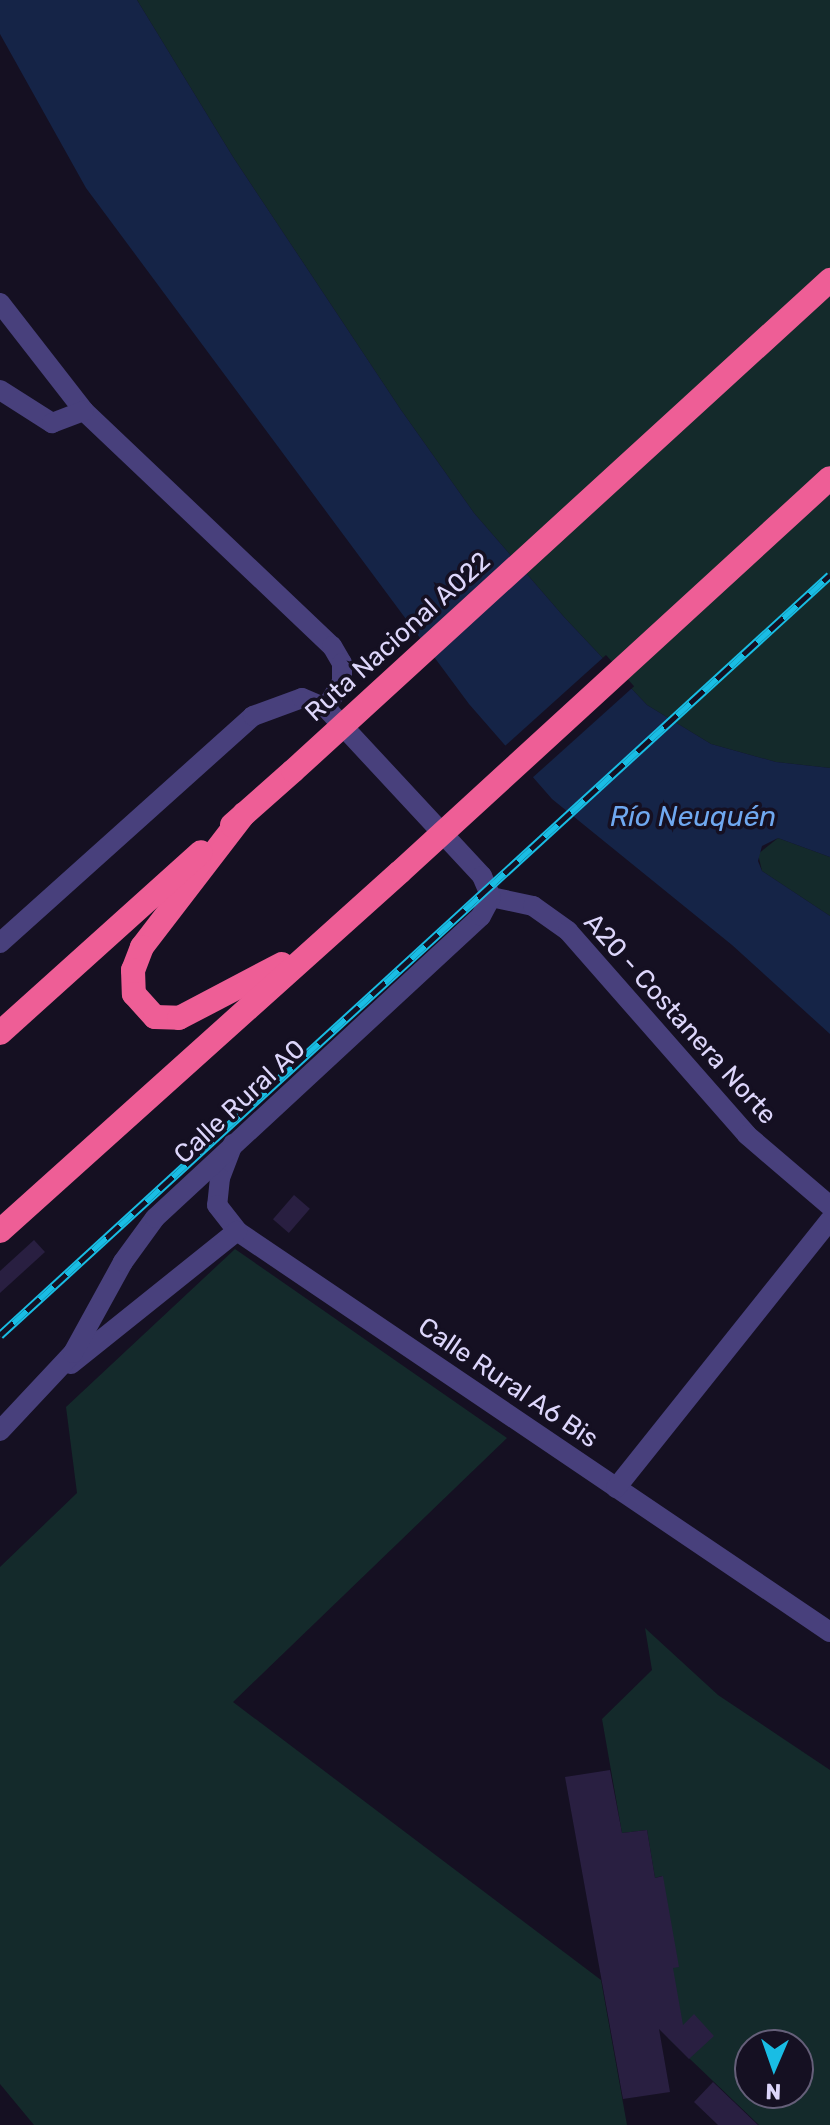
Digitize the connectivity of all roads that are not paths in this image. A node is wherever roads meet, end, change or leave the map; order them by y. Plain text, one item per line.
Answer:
1 (830, 280) edge
2 (0, 303) edge
3 (0, 390) edge
4 (84, 411) junction
5 (830, 478) edge
6 (326, 708) junction
7 (244, 814) junction
8 (491, 897) junction
9 (320, 942) junction
10 (0, 943) edge
11 (0, 1033) edge
12 (233, 1144) junction
13 (830, 1206) edge
14 (830, 1220) edge
15 (0, 1231) edge
16 (237, 1231) junction
17 (57, 1373) junction
18 (0, 1431) edge
19 (616, 1488) junction
20 (830, 1632) edge

1 - 7 highway, Ruta Nacional A022, bridge
2 - 4 street
3 - 4 street
4 - 6 street
5 - 9 highway, bridge
6 - 8 street
6 - 10 street
7 - 9 highway
7 - 11 highway, Ruta Nacional A022
8 - 12 street, Calle Rural A0
8 - 13 street, A20 - Costanera Norte
9 - 15 highway
12 - 16 street, Calle Rural A6 Bis
12 - 17 street, Calle Rural A0
14 - 19 street
16 - 17 street, Calle Rural A0
16 - 19 street, Calle Rural A6 Bis
17 - 18 street, Calle Rural A0
19 - 20 street, Calle Rural A6 Bis

